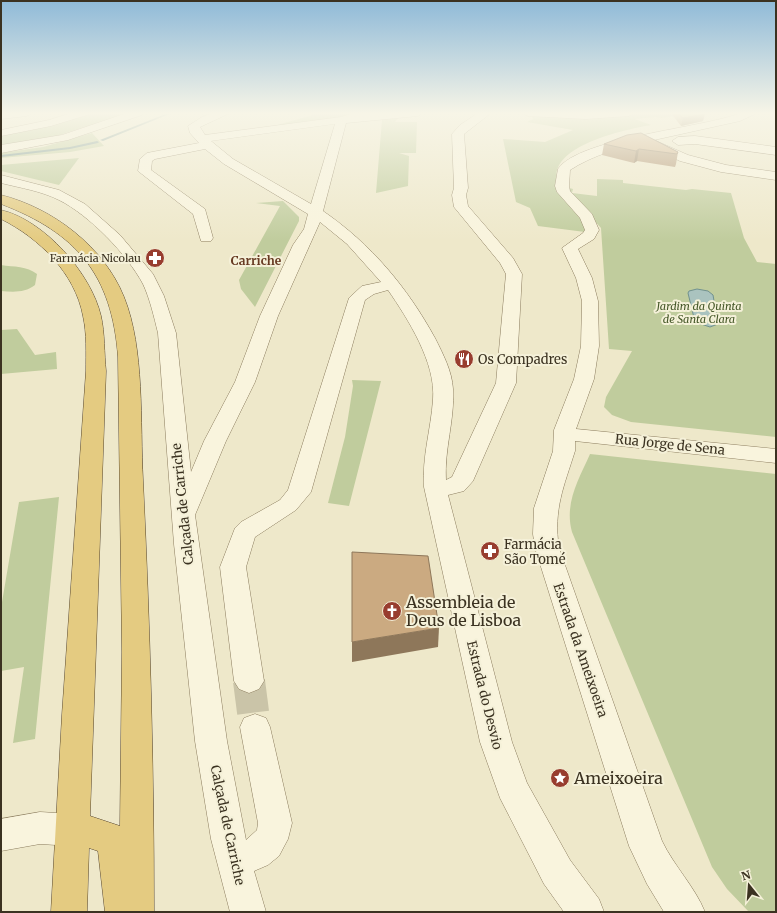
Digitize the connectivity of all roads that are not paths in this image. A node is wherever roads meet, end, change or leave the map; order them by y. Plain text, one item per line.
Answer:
1 (153, 156) edge
2 (219, 156) edge
3 (332, 156) edge
4 (459, 156) edge
5 (587, 156) edge
6 (680, 156) edge
7 (776, 176) edge
8 (1, 179) edge
9 (1, 199) edge
10 (316, 213) junction
11 (1, 214) edge
12 (206, 238) dead end
13 (392, 284) junction
14 (565, 434) junction
15 (776, 456) edge
16 (435, 487) junction
17 (183, 516) junction
18 (249, 681) tunnel mouth
19 (255, 727) tunnel mouth
20 (73, 830) junction
21 (1, 835) edge
22 (234, 862) junction
23 (69, 912) edge
24 (122, 912) edge
25 (136, 912) edge
26 (248, 912) edge
27 (586, 912) edge
28 (687, 912) edge

1 - 12 street
2 - 10 street, Estrada do Desvio
3 - 10 street
4 - 16 street
5 - 14 street, Estrada da Ameixoeira
6 - 7 street
8 - 17 street, Calçada de Carriche
9 - 25 highway
10 - 13 street, Estrada do Desvio
10 - 17 street
11 - 20 highway
13 - 16 street, Estrada do Desvio
13 - 18 street
14 - 15 street, Rua Jorge de Sena
14 - 28 street, Estrada da Ameixoeira
16 - 27 street, Estrada do Desvio
17 - 22 street, Calçada de Carriche
19 - 22 street
20 - 21 street
20 - 23 highway
20 - 24 highway
22 - 26 street, Calçada de Carriche

